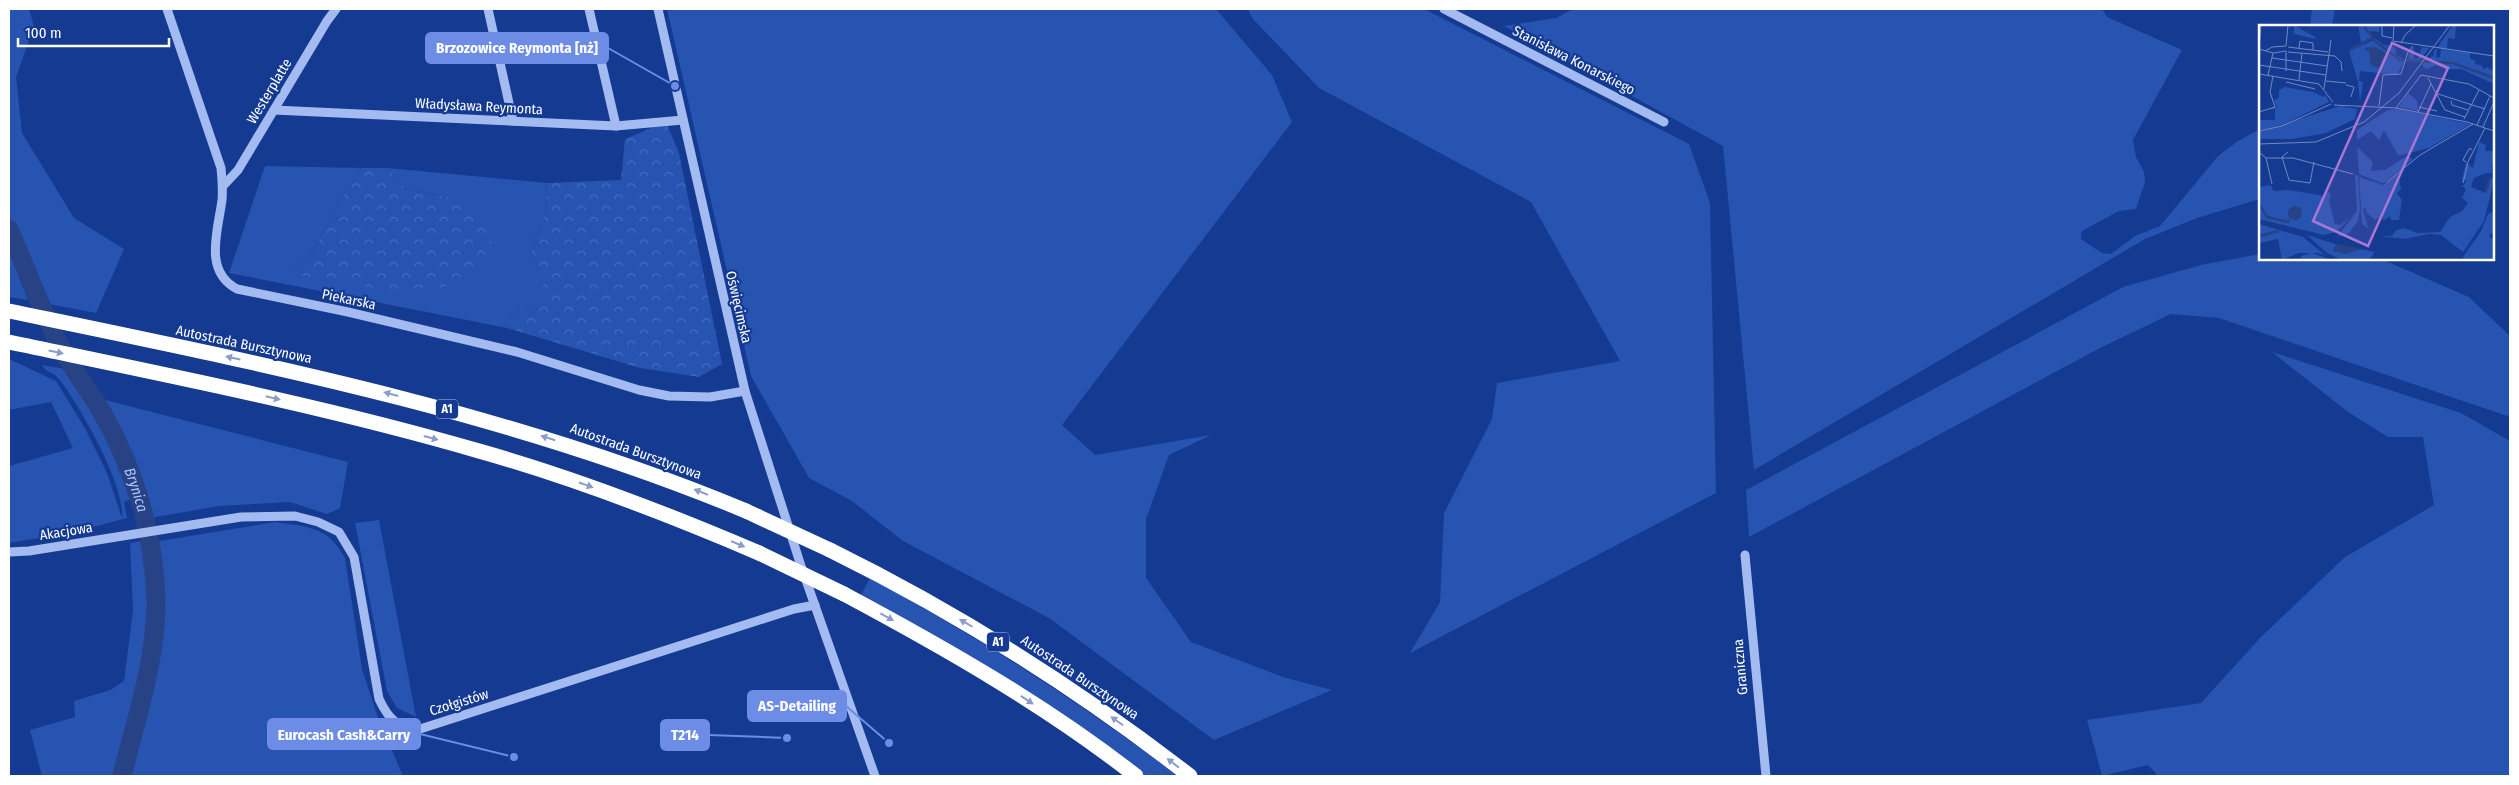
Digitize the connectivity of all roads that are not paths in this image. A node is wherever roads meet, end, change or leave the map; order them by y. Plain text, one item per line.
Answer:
1 (167, 9) edge
2 (336, 9) edge
3 (488, 9) edge
4 (589, 9) edge
5 (658, 9) edge
6 (1444, 9) edge
7 (274, 110) junction
8 (683, 120) junction
9 (513, 121) junction
10 (1664, 122) dead end
11 (616, 126) junction
12 (223, 186) junction
13 (9, 310) edge
14 (9, 342) edge
15 (745, 390) junction
16 (128, 535) joint
17 (9, 552) edge
18 (1745, 555) dead end
19 (815, 605) junction
20 (1131, 772) edge
21 (875, 776) edge
22 (1190, 776) edge
23 (1766, 776) edge

1 - 12 street, Piekarska
2 - 7 street, Westerplatte
3 - 9 street
4 - 11 street
5 - 8 street, Oświęcimska
6 - 10 street, Stanisława Konarskiego
7 - 9 street, Władysława Reymonta
7 - 12 street, Westerplatte
8 - 11 street, Władysława Reymonta
8 - 15 street, Oświęcimska
9 - 11 street, Władysława Reymonta
12 - 15 street, Piekarska
22 -> 13 highway, Autostrada Bursztynowa / A1, bridge
14 -> 20 highway, A1, bridge
15 - 19 street, Oświęcimska
16 - 17 street, Akacjowa
16 - 19 street, Czołgistów
18 - 23 street, Graniczna
19 - 21 street, Oświęcimska

